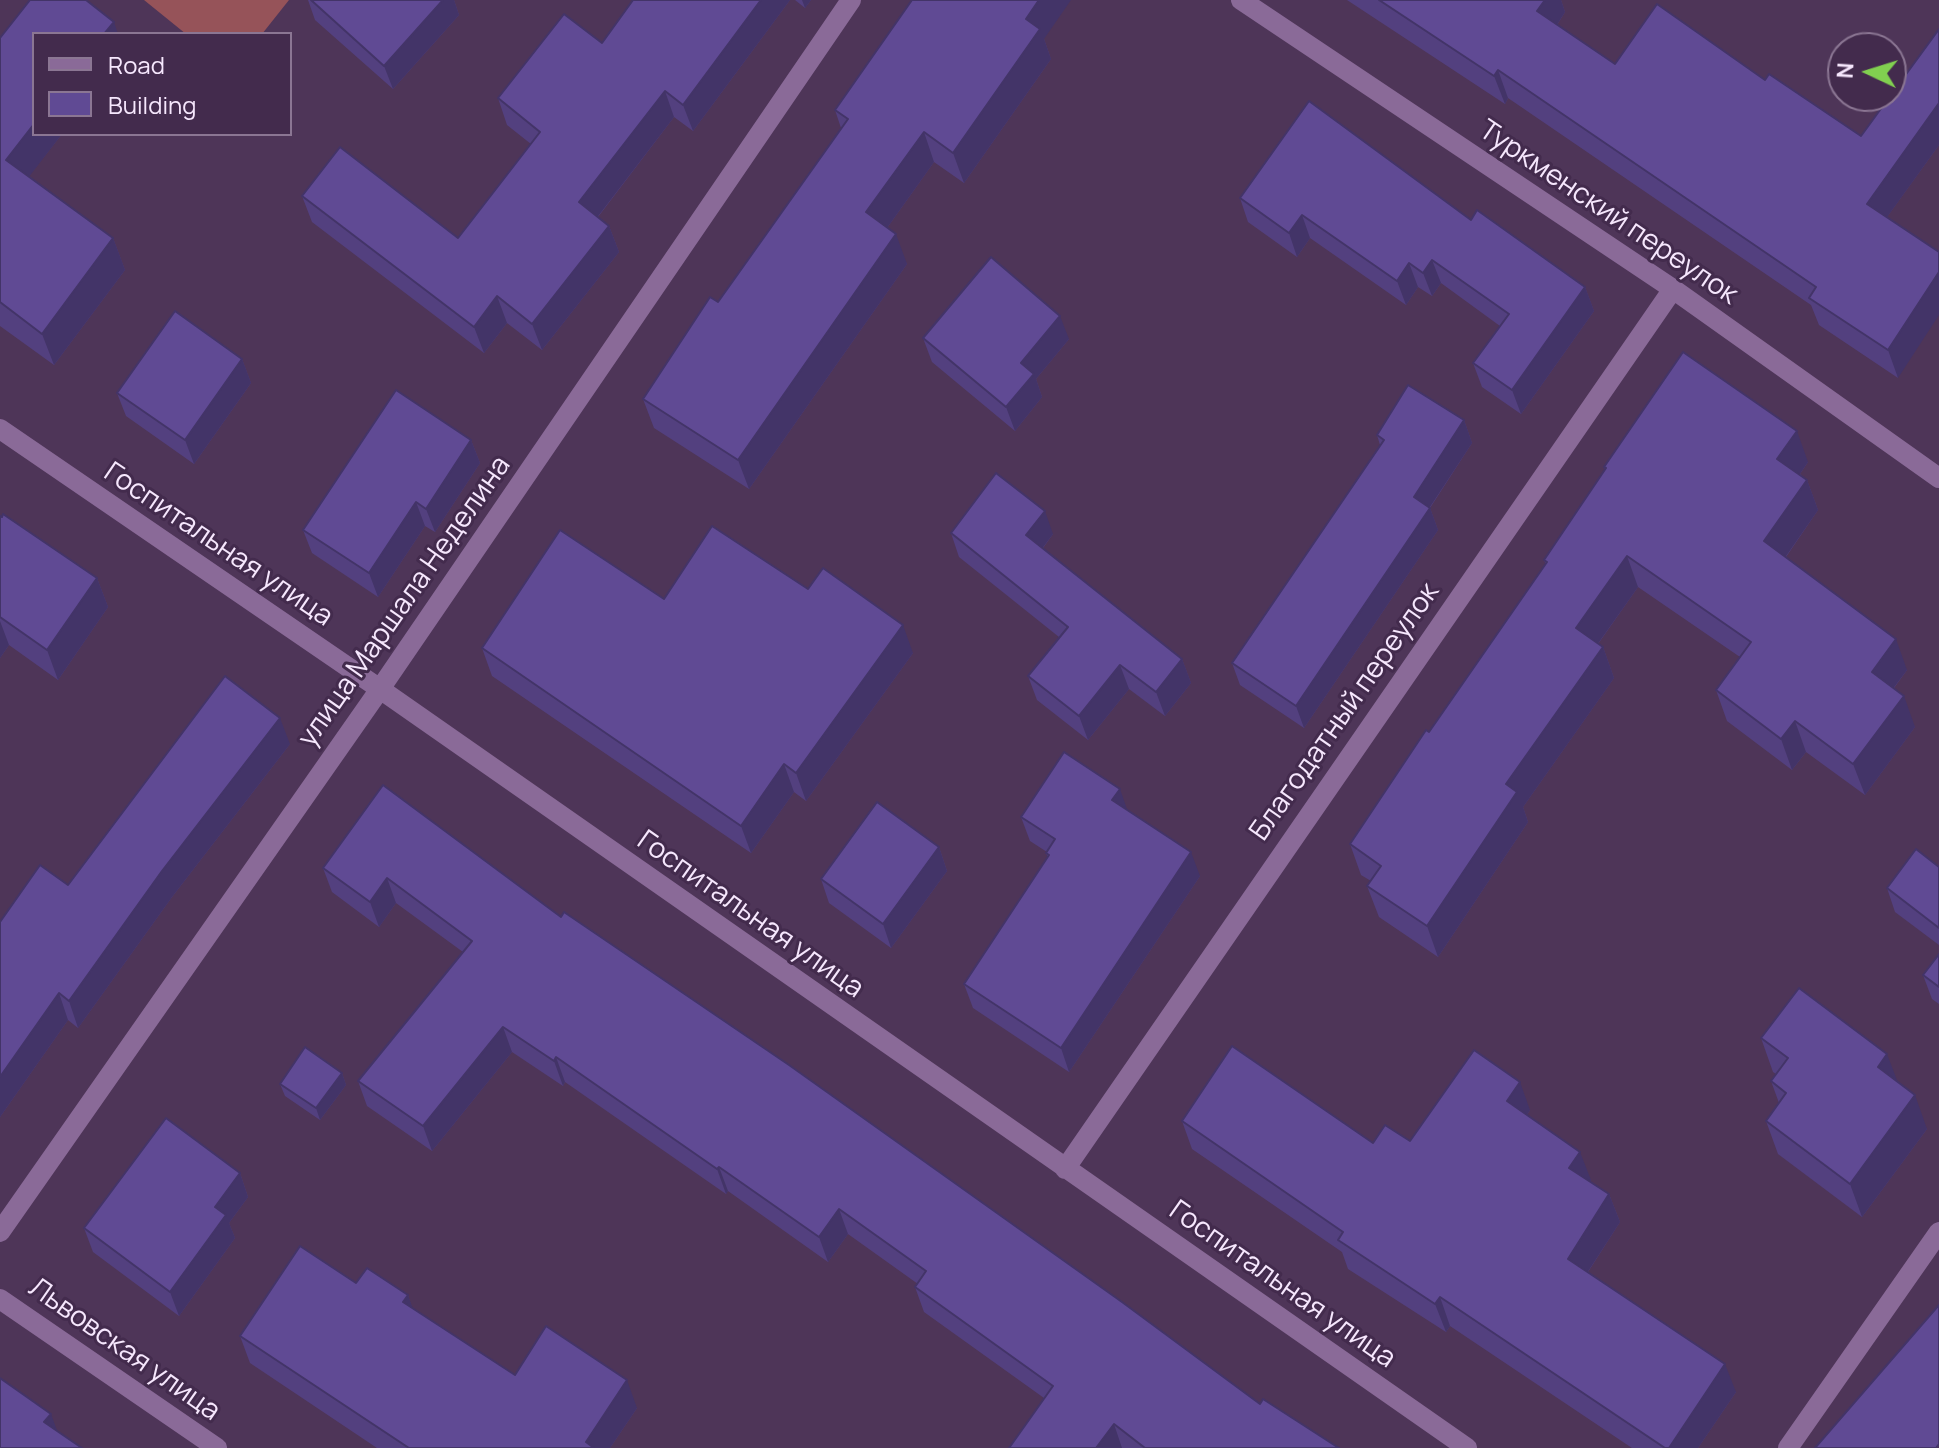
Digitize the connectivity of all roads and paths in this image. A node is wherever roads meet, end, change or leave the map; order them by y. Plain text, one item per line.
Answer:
1 (851, 0) edge
2 (1241, 0) edge
3 (1673, 289) junction
4 (0, 429) edge
5 (1939, 478) edge
6 (380, 689) junction
7 (1065, 1169) junction
8 (0, 1232) edge
9 (1939, 1232) edge
10 (0, 1299) edge
11 (217, 1448) edge
12 (1467, 1448) edge
13 (1788, 1448) edge

1 - 6 street, улица Маршала Неделина
2 - 3 street, Туркменский переулок
3 - 5 street, Туркменский переулок
3 - 7 street, Благодатный переулок
4 - 6 street, Госпитальная улица
6 - 7 street, Госпитальная улица
6 - 8 street, улица Маршала Неделина
7 - 12 street, Госпитальная улица
9 - 13 street
10 - 11 street, Львовская улица

